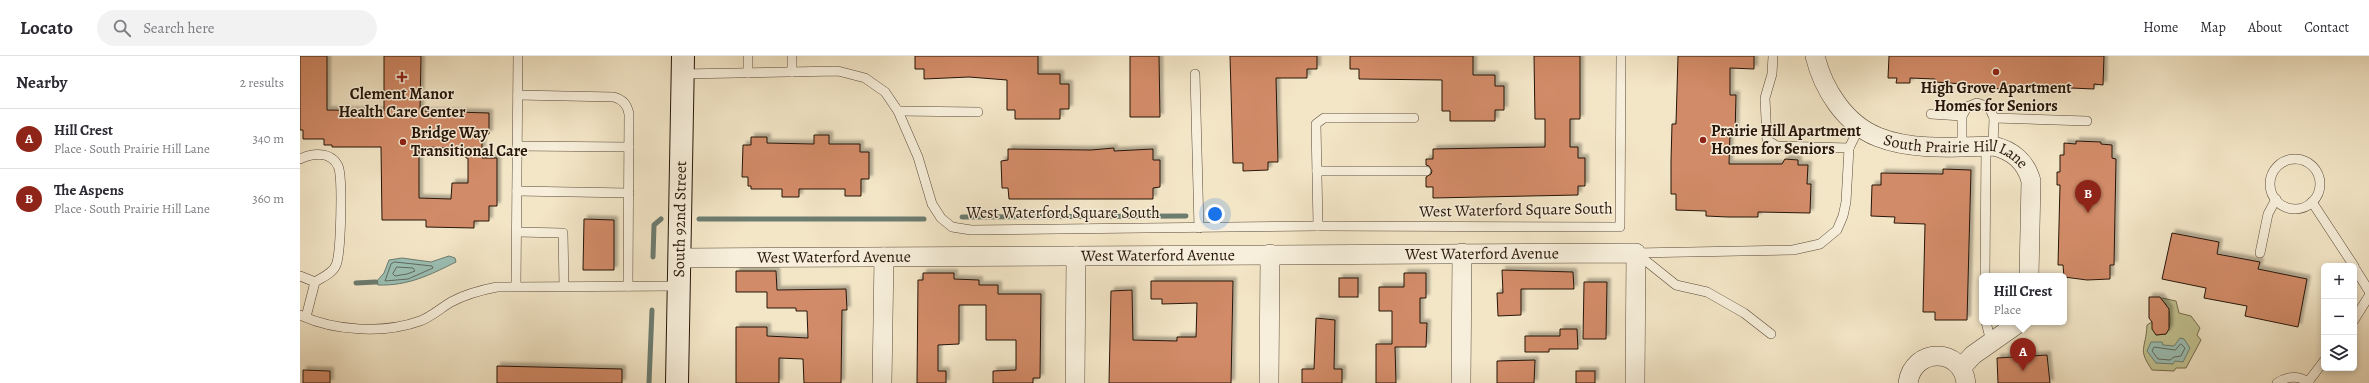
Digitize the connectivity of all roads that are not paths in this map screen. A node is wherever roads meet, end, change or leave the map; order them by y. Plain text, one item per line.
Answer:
1 (518, 56) edge
2 (748, 56) edge
3 (792, 56) edge
4 (1621, 56) edge
5 (1773, 56) edge
6 (1816, 56) edge
7 (683, 65) edge
8 (792, 72) junction
9 (748, 73) junction
10 (1195, 74) dead end
11 (518, 95) junction
12 (898, 111) junction
13 (978, 112) dead end
14 (1931, 114) dead end
15 (1962, 116) junction
16 (1414, 118) dead end
17 (1994, 118) junction
18 (2087, 121) dead end
19 (1860, 126) junction
20 (518, 146) junction
21 (1990, 146) junction
22 (1962, 147) junction
23 (629, 148) junction
24 (1849, 148) junction
25 (300, 159) edge
26 (1317, 171) junction
27 (1426, 171) dead end
28 (517, 191) junction
29 (629, 193) junction
30 (2276, 199) junction
31 (2312, 202) junction
32 (1318, 226) junction
33 (1199, 228) junction
34 (517, 232) junction
35 (1462, 253) junction
36 (1636, 253) junction
37 (2260, 253) dead end
38 (1270, 254) junction
39 (1076, 256) junction
40 (884, 257) junction
41 (680, 258) junction
42 (2352, 263) edge
43 (2357, 271) edge
44 (1985, 273) edge
45 (2030, 273) edge
46 (300, 276) edge
47 (315, 282) junction
48 (516, 286) junction
49 (564, 286) junction
50 (628, 286) junction
51 (679, 286) junction
52 (2369, 291) edge
53 (2369, 296) edge
54 (2357, 315) edge
55 (303, 316) edge
56 (1987, 325) edge
57 (2016, 325) edge
58 (1771, 334) dead end
59 (1991, 342) junction
60 (2321, 365) edge
61 (1964, 375) edge
62 (2309, 382) edge
63 (677, 383) edge
64 (882, 383) edge
65 (1075, 383) edge
66 (1269, 383) edge
67 (1461, 383) edge
68 (1635, 383) edge
69 (1908, 383) edge
70 (2277, 383) edge

1 - 11 lane
2 - 9 lane
3 - 8 lane
4 - 32 lane, West Waterford Square South
5 - 24 lane
6 - 19 street, South Prairie Hill Lane
7 - 9 lane, West Waterford Square South
7 - 41 main road, South 92nd Street
8 - 9 lane, West Waterford Square South
8 - 12 lane, West Waterford Square South
10 - 33 lane
11 - 20 lane
11 - 23 lane
12 - 13 lane
12 - 33 lane, West Waterford Square South
14 - 15 lane
15 - 17 lane
15 - 22 lane
16 - 26 lane
17 - 18 lane
17 - 21 lane
19 - 22 street, South Prairie Hill Lane
19 - 24 lane
20 - 23 lane
20 - 28 lane
21 - 22 street, South Prairie Hill Lane
21 - 44 lane
21 - 45 street, South Prairie Hill Lane
23 - 29 lane
24 - 36 lane
25 - 47 lane
26 - 27 lane
26 - 32 lane
28 - 29 lane
28 - 34 lane
29 - 50 lane
30 - 31 lane
30 - 31 lane
30 - 37 lane
31 - 42 lane
32 - 33 lane, West Waterford Square South
34 - 48 lane
34 - 49 lane
35 - 36 street, West Waterford Avenue
35 - 38 street, West Waterford Avenue
35 - 67 street
36 - 58 lane
36 - 68 street
38 - 39 street, West Waterford Avenue
38 - 66 street
39 - 40 street, West Waterford Avenue
39 - 65 street
40 - 41 street, West Waterford Avenue
40 - 64 street
41 - 51 main road, South 92nd Street
43 - 52 lane
46 - 47 lane
47 - 55 lane
48 - 49 lane
48 - 55 lane
49 - 50 lane
50 - 51 lane
51 - 63 main road, South 92nd Street
53 - 54 lane
56 - 59 lane
57 - 59 street
59 - 61 street
60 - 62 lane
61 - 69 street
62 - 70 lane

